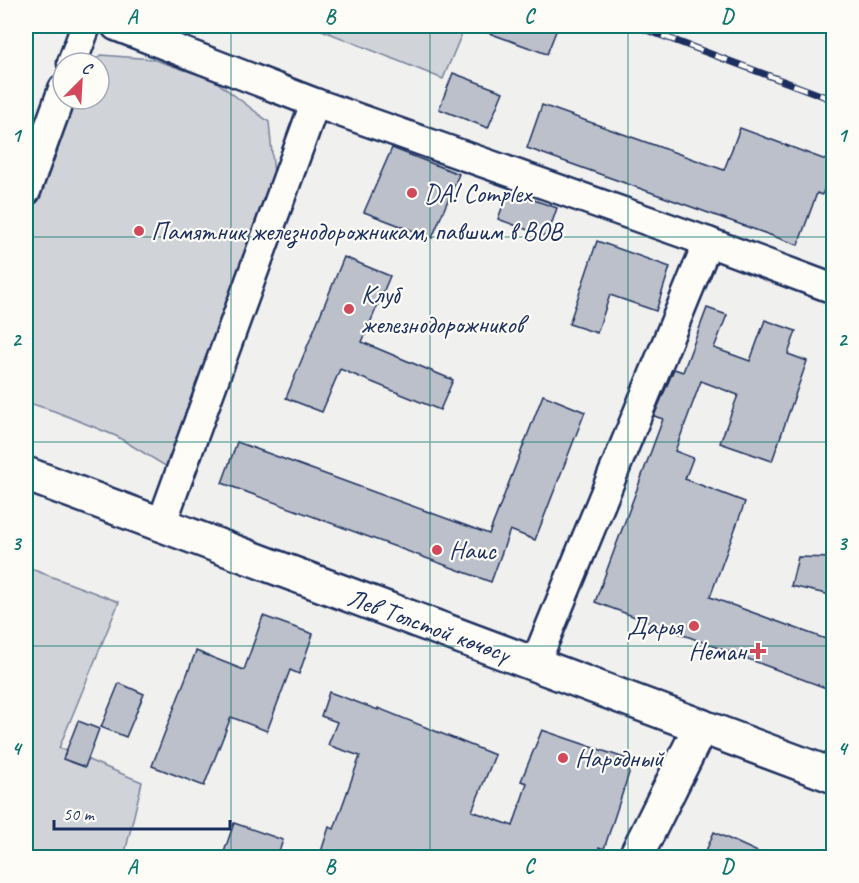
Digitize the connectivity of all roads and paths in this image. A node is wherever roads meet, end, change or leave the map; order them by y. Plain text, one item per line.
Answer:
1 (86, 26) edge
2 (116, 26) edge
3 (77, 51) edge
4 (315, 103) junction
5 (55, 111) edge
6 (26, 191) edge
7 (708, 242) junction
8 (834, 289) edge
9 (26, 474) edge
10 (161, 525) junction
11 (535, 664) junction
12 (701, 726) junction
13 (834, 776) edge
14 (635, 858) edge

1 - 3 street
2 - 4 street
4 - 7 street
4 - 10 street
5 - 6 street
7 - 8 street
7 - 11 street
9 - 10 main road, Лев Толстой көчөсү
10 - 11 main road, Лев Толстой көчөсү
11 - 12 main road, Лев Толстой көчөсү
12 - 13 main road, Лев Толстой көчөсү
12 - 14 main road

